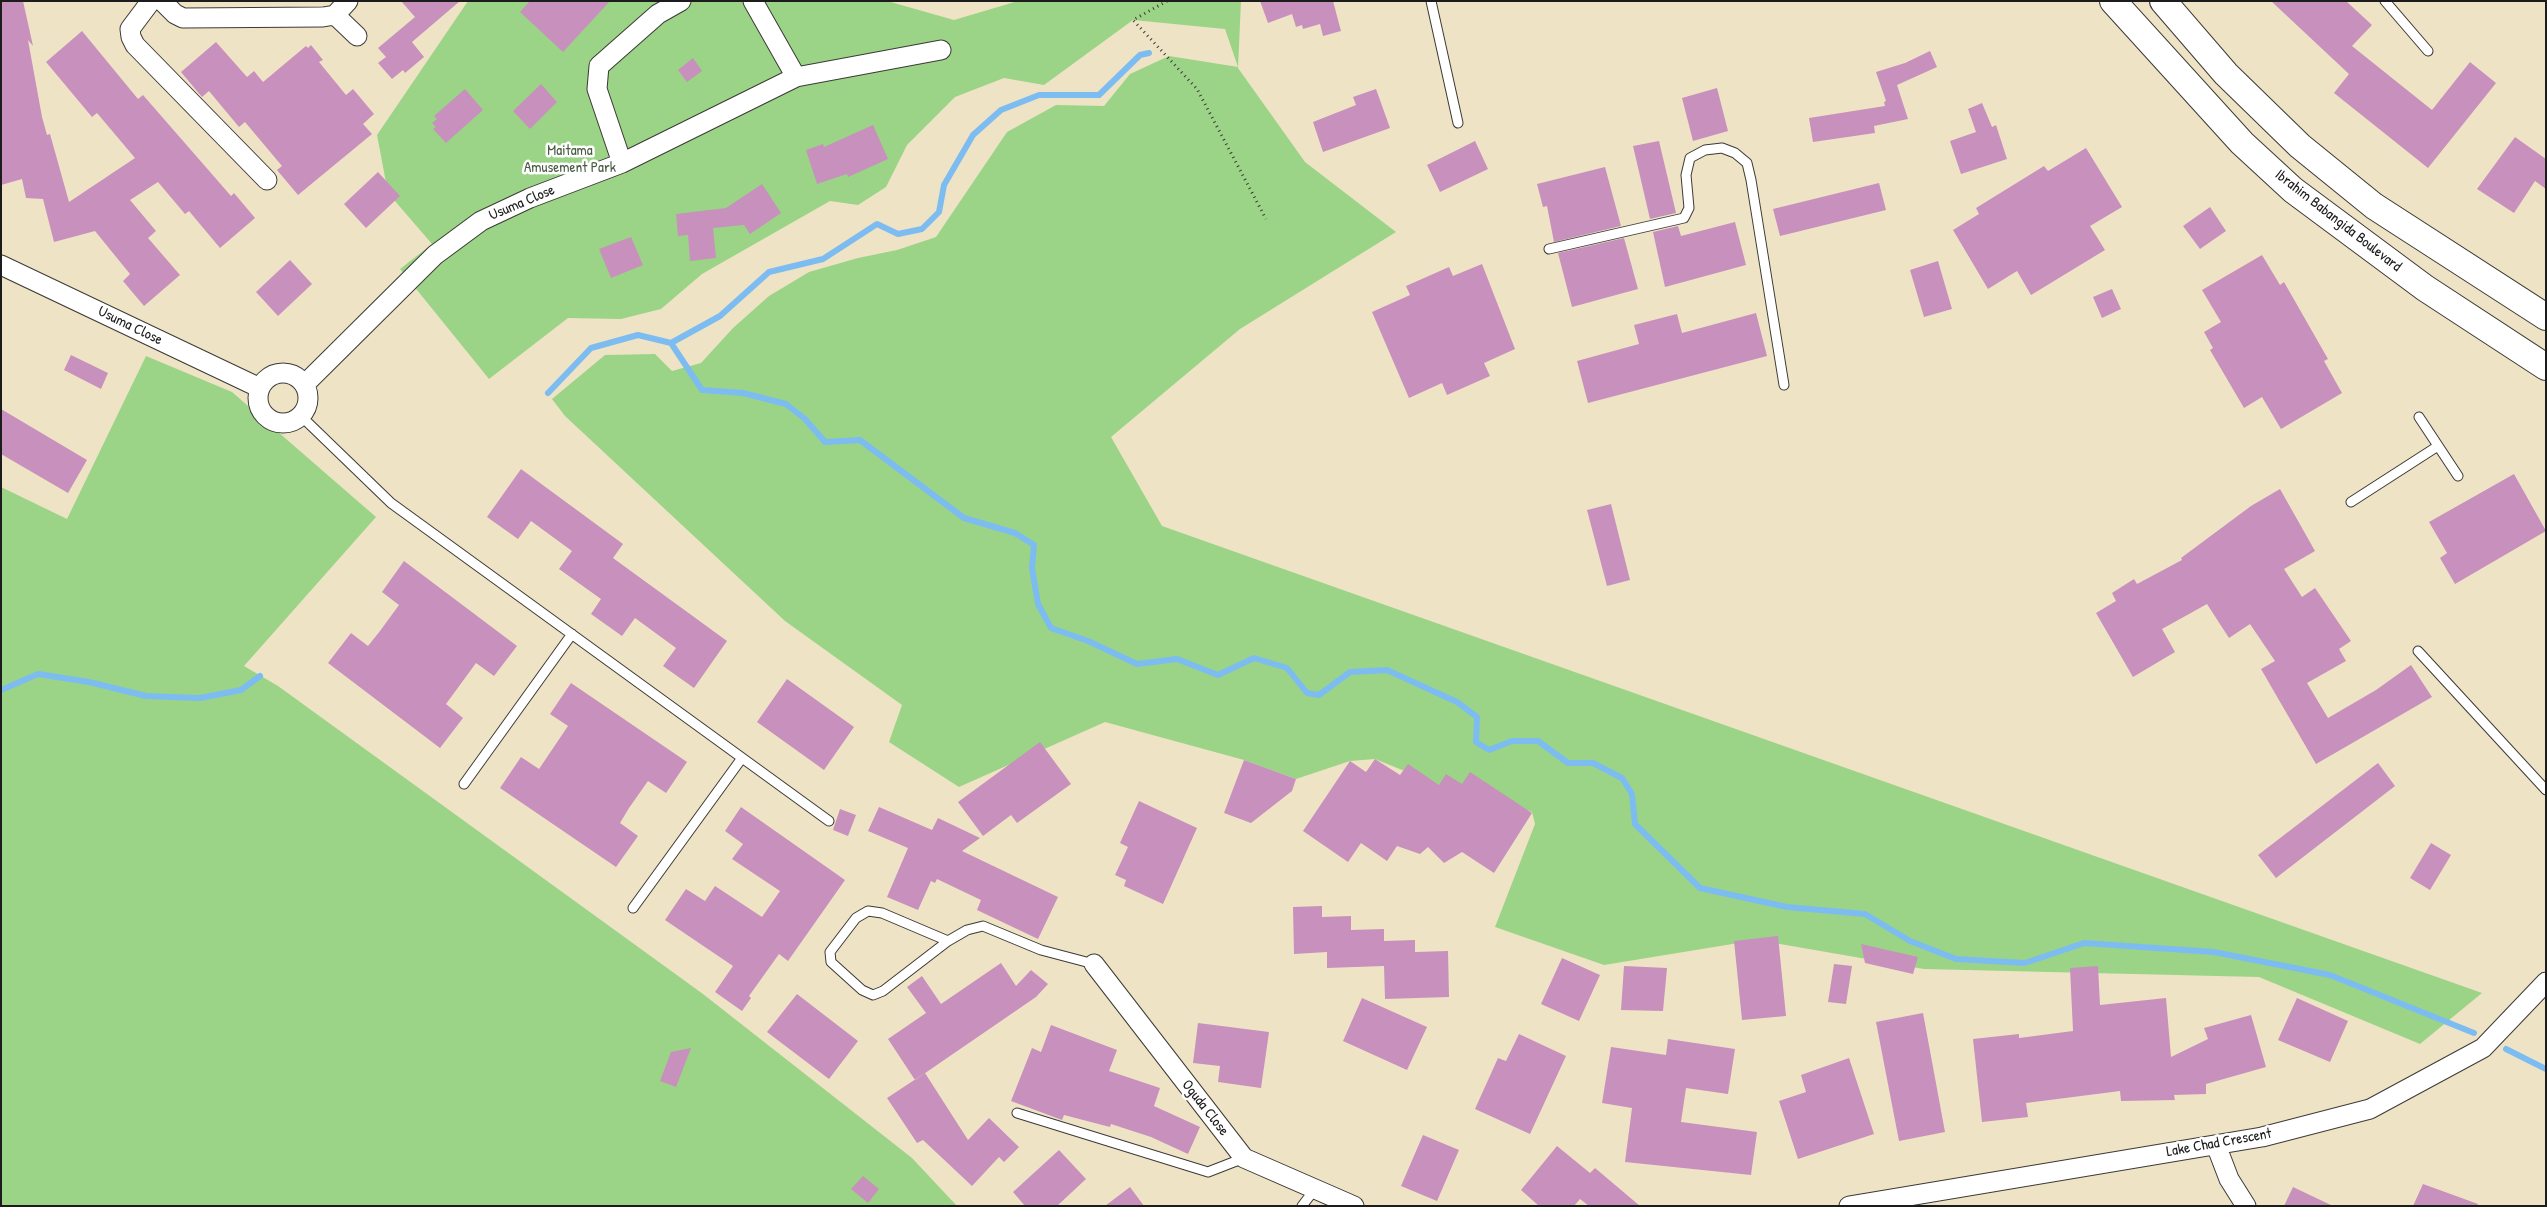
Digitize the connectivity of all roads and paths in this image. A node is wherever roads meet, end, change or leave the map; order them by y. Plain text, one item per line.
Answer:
1 (151, 1) edge
2 (162, 1) edge
3 (348, 1) edge
4 (681, 1) edge
5 (753, 1) edge
6 (1167, 1) edge
7 (1431, 1) edge
8 (2113, 1) edge
9 (2163, 1) edge
10 (2385, 1) edge
11 (335, 14) junction
12 (357, 36) dead end
13 (941, 50) dead end
14 (2428, 51) dead end
15 (796, 77) junction
16 (1458, 123) dead end
17 (622, 163) junction
18 (267, 180) dead end
19 (1266, 219) dead end
20 (1549, 250) dead end
21 (1, 265) edge
22 (2546, 317) edge
23 (2546, 367) edge
24 (305, 384) junction
25 (1784, 385) dead end
26 (260, 388) junction
27 (300, 416) junction
28 (2419, 416) dead end
29 (2438, 446) junction
30 (2458, 476) dead end
31 (2352, 502) dead end
32 (572, 634) junction
33 (2418, 651) dead end
34 (742, 758) junction
35 (464, 784) dead end
36 (2546, 790) edge
37 (829, 821) dead end
38 (633, 908) dead end
39 (948, 941) junction
40 (1094, 964) joint
41 (2546, 982) edge
42 (1017, 1113) dead end
43 (2216, 1145) junction
44 (1244, 1158) junction
45 (1315, 1189) junction
46 (1302, 1206) edge
47 (1354, 1206) edge
48 (1849, 1206) edge
49 (2246, 1206) edge

1 - 18 street
2 - 11 street
3 - 11 street
4 - 17 street
5 - 15 street
6 - 19 path
7 - 16 lane
8 - 23 street, Ibrahim Babangida Boulevard
9 - 22 street
10 - 14 lane
11 - 12 street
13 - 15 street, Usuma Close
15 - 17 street, Usuma Close
17 - 24 street, Usuma Close
20 - 25 lane
21 - 26 street, Usuma Close
24 - 26 street
24 - 27 street
26 - 27 street
27 - 32 lane
28 - 29 lane
29 - 30 lane
29 - 31 lane
32 - 34 lane
32 - 35 lane
33 - 36 lane
34 - 37 lane
34 - 38 lane
39 - 39 lane
39 - 40 lane
40 - 44 street, Oguda Close
41 - 43 street, Lake Chad Crescent
42 - 44 lane
43 - 48 street, Lake Chad Crescent
43 - 49 street
44 - 45 street, Oguda Close
45 - 46 lane
45 - 47 street, Oguda Close

